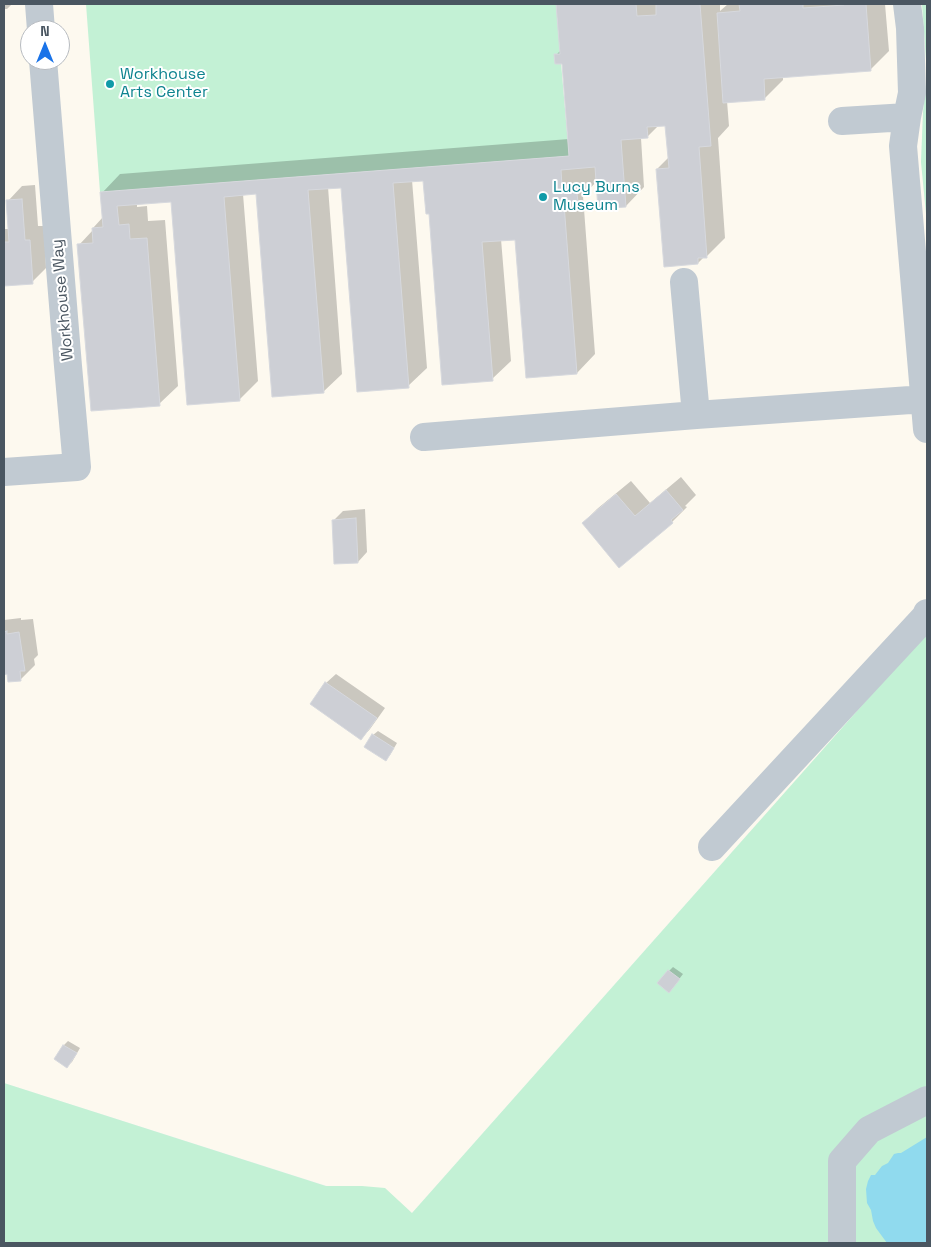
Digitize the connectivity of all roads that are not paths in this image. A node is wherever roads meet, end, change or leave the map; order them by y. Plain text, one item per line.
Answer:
1 (39, 4) edge
2 (908, 4) edge
3 (40, 20) edge
4 (44, 70) edge
5 (907, 117) junction
6 (842, 121) dead end
7 (684, 282) dead end
8 (925, 399) junction
9 (696, 415) junction
10 (927, 429) edge
11 (424, 437) dead end
12 (4, 472) edge
13 (927, 613) edge
14 (712, 847) dead end
15 (927, 1100) edge
16 (842, 1243) edge

1 - 3 street
2 - 5 street
4 - 12 street, Workhouse Way
5 - 6 street
5 - 8 street
7 - 9 street
8 - 9 street
8 - 10 street
9 - 11 street
13 - 14 street
15 - 16 street

